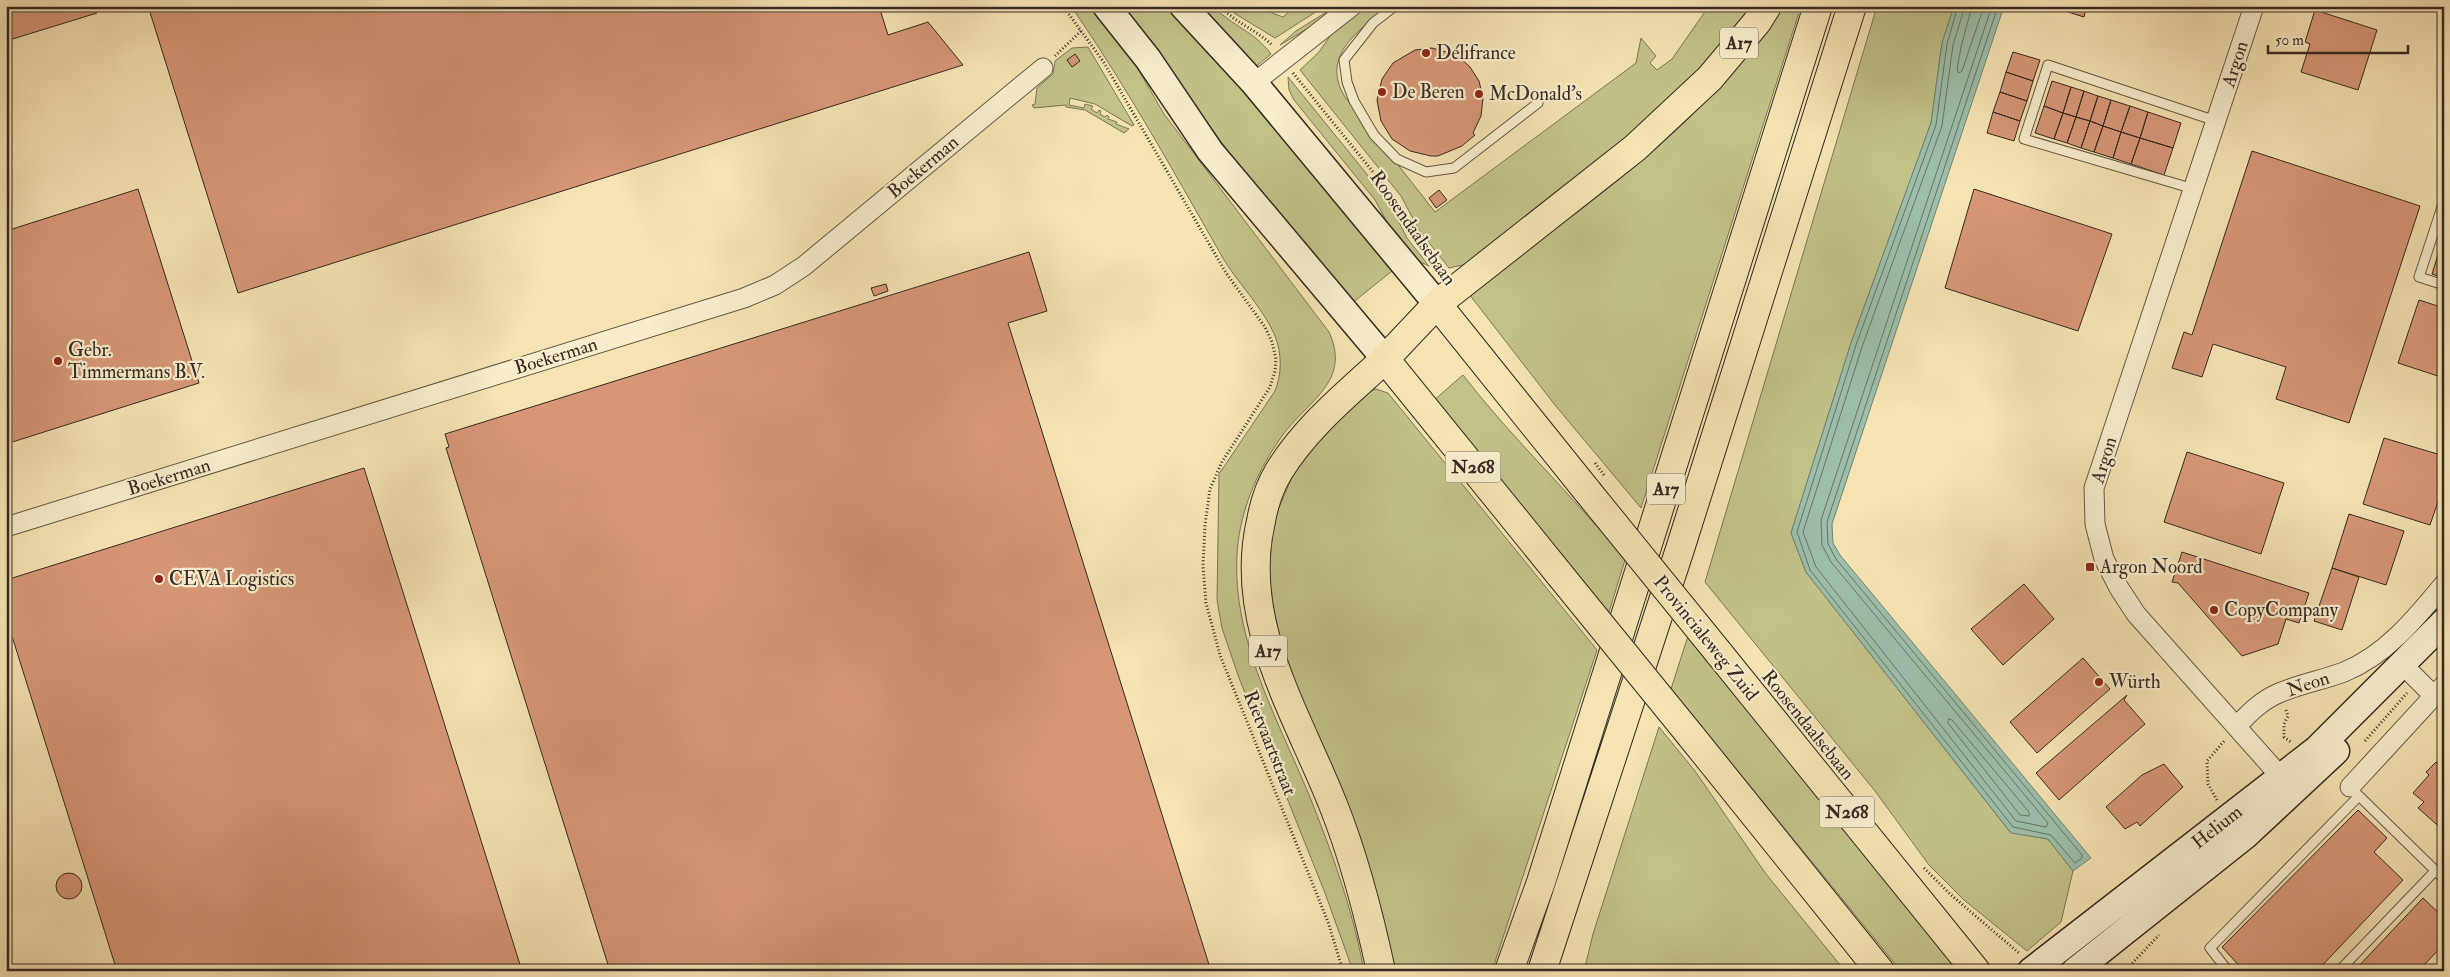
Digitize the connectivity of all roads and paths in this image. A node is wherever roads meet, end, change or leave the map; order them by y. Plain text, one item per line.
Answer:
1 (1063, 6) edge
2 (1106, 6) edge
3 (1183, 6) edge
4 (1220, 6) edge
5 (1352, 6) edge
6 (1395, 6) edge
7 (1766, 6) edge
8 (1818, 6) edge
9 (1852, 6) edge
10 (2254, 6) edge
11 (1082, 31) junction
12 (1284, 61) junction
13 (1043, 68) joint
14 (1254, 83) junction
15 (1538, 103) dead end
16 (2216, 121) junction
17 (2194, 189) junction
18 (2444, 208) edge
19 (2444, 285) edge
20 (1446, 296) junction
21 (1385, 359) junction
22 (1589, 456) dead end
23 (1595, 463) dead end
24 (6, 527) edge
25 (2444, 584) edge
26 (2444, 622) edge
27 (2399, 669) junction
28 (2439, 690) edge
29 (2237, 726) junction
30 (2288, 784) junction
31 (2354, 792) junction
32 (2231, 817) junction
33 (1922, 864) dead end
34 (2435, 871) junction
35 (2444, 879) edge
36 (1564, 908) junction
37 (2033, 970) edge
38 (1343, 971) edge
39 (1381, 971) edge
40 (1509, 971) edge
41 (1542, 971) edge
42 (1564, 971) edge
43 (1880, 971) edge
44 (1976, 971) edge
45 (2075, 971) edge
46 (2228, 971) edge
47 (2339, 971) edge

1 - 11 path, Rietvaartstraat
2 - 21 street, N268
3 - 14 street, Roosendaalsebaan
4 - 12 path, Roosendaalsebaan
5 - 12 street
6 - 15 lane
7 - 20 main road, A17
8 - 40 main road, A17
9 - 36 main road, A17
10 - 16 street, Argon
11 - 13 path
11 - 38 path, Rietvaartstraat
12 - 14 street
12 - 20 path, Roosendaalsebaan
13 - 24 street, Boekerman
14 - 20 street, Roosendaalsebaan / N268
16 - 17 street, Argon
16 - 17 lane
17 - 29 street, Argon
18 - 19 lane
20 - 21 main road
20 - 44 main road, Provincialeweg Zuid / N268, bridge
21 - 39 main road, A17
21 - 43 main road, N268, bridge
22 - 23 path
25 - 29 street, Neon
26 - 27 street, Helium
27 - 28 street
27 - 30 street, Helium
28 - 31 street
29 - 30 street
29 - 32 path
30 - 32 street, Helium
30 - 45 street, Helium
31 - 34 lane
31 - 46 lane
32 - 37 street, Helium
33 - 37 path
34 - 35 lane
34 - 47 lane
36 - 41 main road, A17
36 - 42 main road

